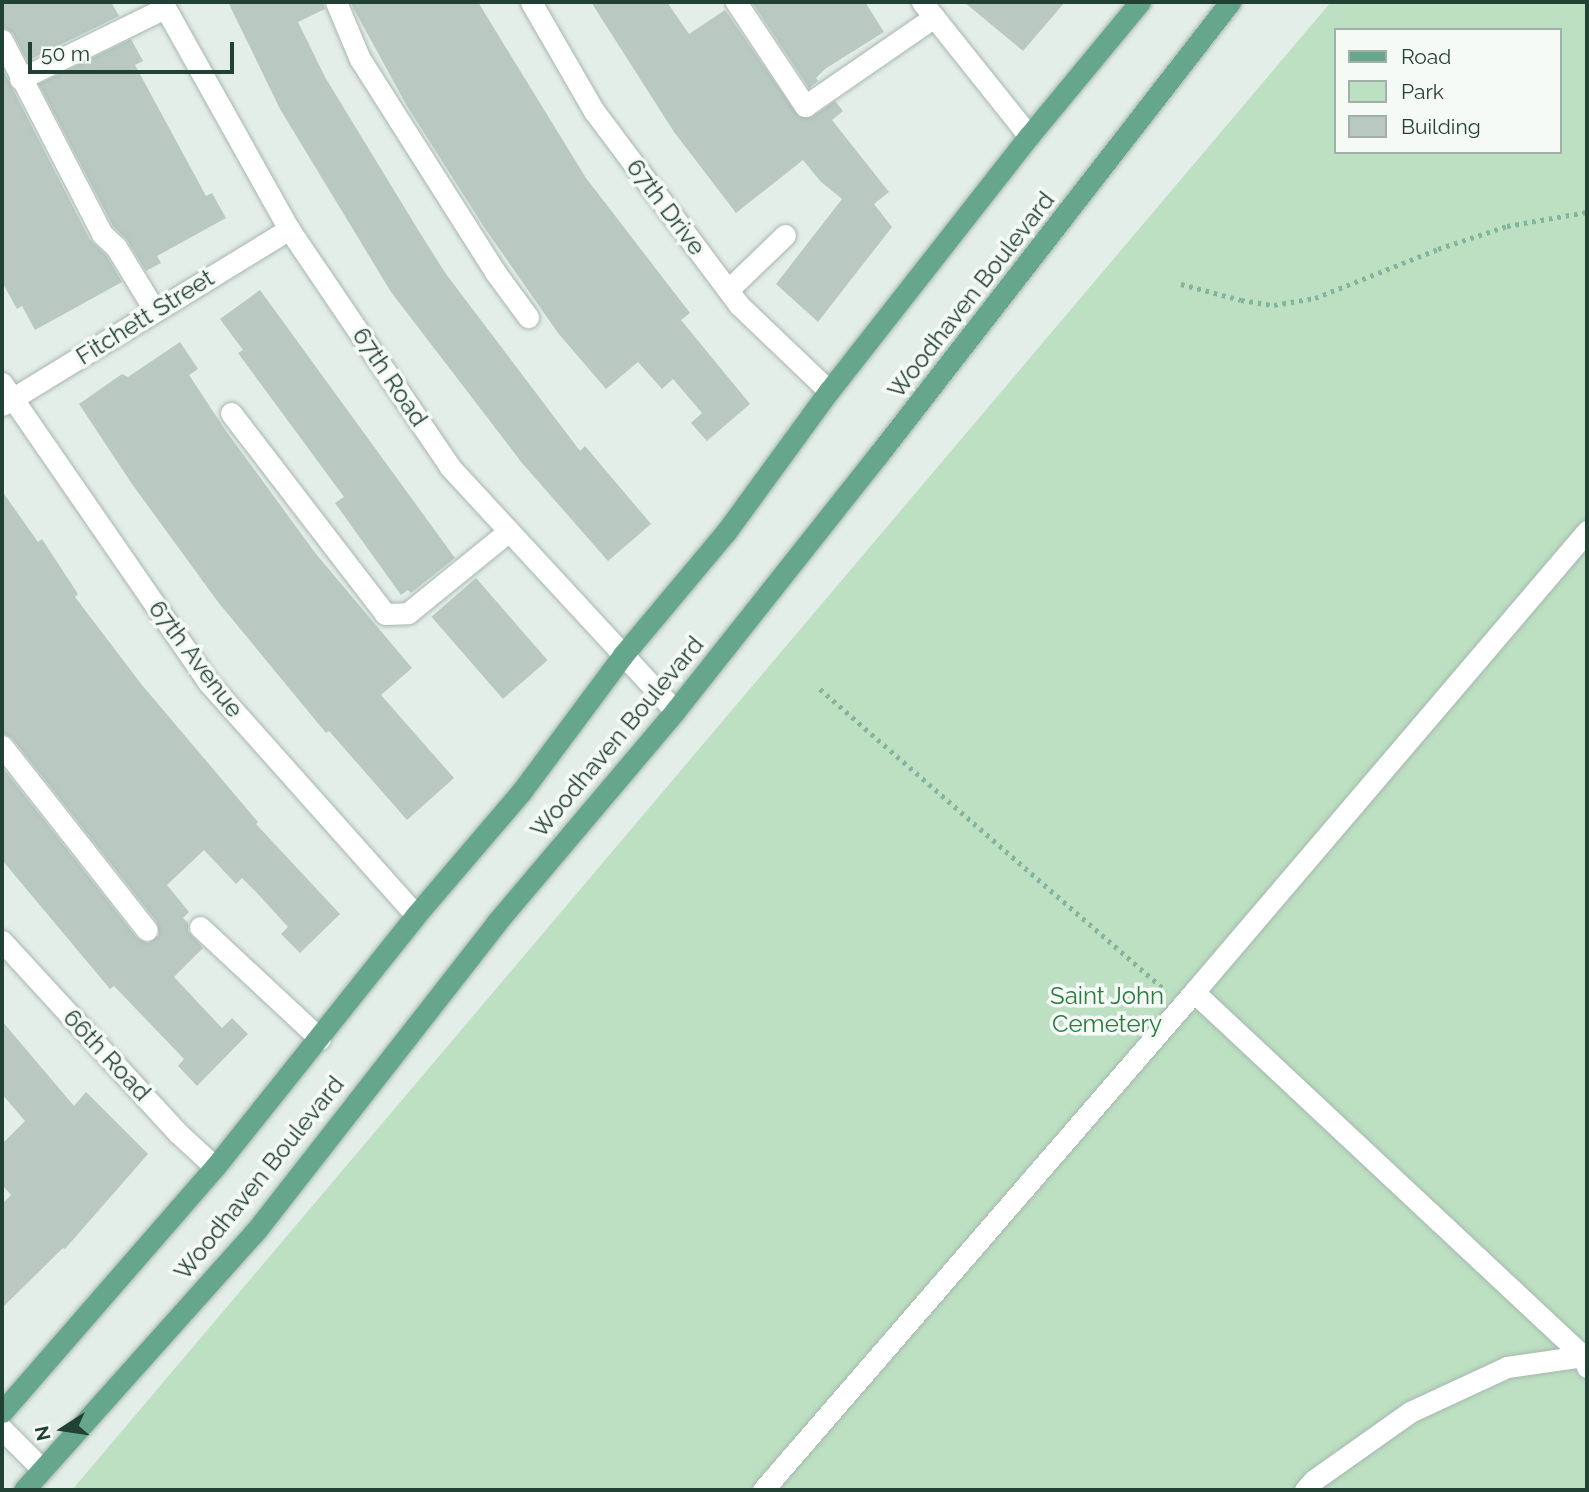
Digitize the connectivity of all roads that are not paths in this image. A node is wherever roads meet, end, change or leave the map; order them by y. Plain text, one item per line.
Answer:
1 (336, 2) edge
2 (531, 2) edge
3 (736, 2) edge
4 (1140, 2) edge
5 (1230, 2) edge
6 (163, 5) edge
7 (928, 9) edge
8 (2, 40) edge
9 (20, 79) junction
10 (1029, 136) junction
11 (289, 229) junction
12 (786, 235) dead end
13 (727, 290) junction
14 (155, 311) junction
15 (528, 317) dead end
16 (829, 391) junction
17 (5, 396) edge
18 (230, 413) dead end
19 (509, 531) junction
20 (1587, 531) edge
21 (623, 655) junction
22 (675, 710) junction
23 (2, 746) edge
24 (416, 915) junction
25 (201, 927) dead end
26 (147, 930) dead end
27 (2, 941) edge
28 (1188, 999) junction
29 (320, 1039) junction
30 (215, 1167) junction
31 (1585, 1362) edge
32 (2, 1412) edge
33 (2, 1429) edge
34 (42, 1469) junction
35 (24, 1490) edge
36 (763, 1490) edge
37 (1305, 1490) edge

1 - 15 street
2 - 13 street, 67th Drive
3 - 7 street
4 - 10 main road, Woodhaven Boulevard
5 - 22 main road, Woodhaven Boulevard
6 - 9 street
6 - 11 street, 67th Road
7 - 10 street
8 - 9 street
9 - 14 street
10 - 16 main road, Woodhaven Boulevard
11 - 14 street, Fitchett Street
11 - 19 street, 67th Road
12 - 13 street
13 - 16 street, 67th Drive
14 - 17 street, Fitchett Street
16 - 21 main road, Woodhaven Boulevard
17 - 24 street, 67th Avenue
18 - 19 street
19 - 21 street, 67th Road
20 - 28 street
21 - 22 street, 67th Road
21 - 24 main road, Woodhaven Boulevard
22 - 34 main road, Woodhaven Boulevard
23 - 26 street
24 - 29 main road, Woodhaven Boulevard
25 - 29 street
27 - 30 street, 66th Road
28 - 31 street
28 - 36 street
29 - 30 main road, Woodhaven Boulevard
30 - 32 main road, Woodhaven Boulevard
31 - 37 street
33 - 34 street
34 - 35 main road, Woodhaven Boulevard

